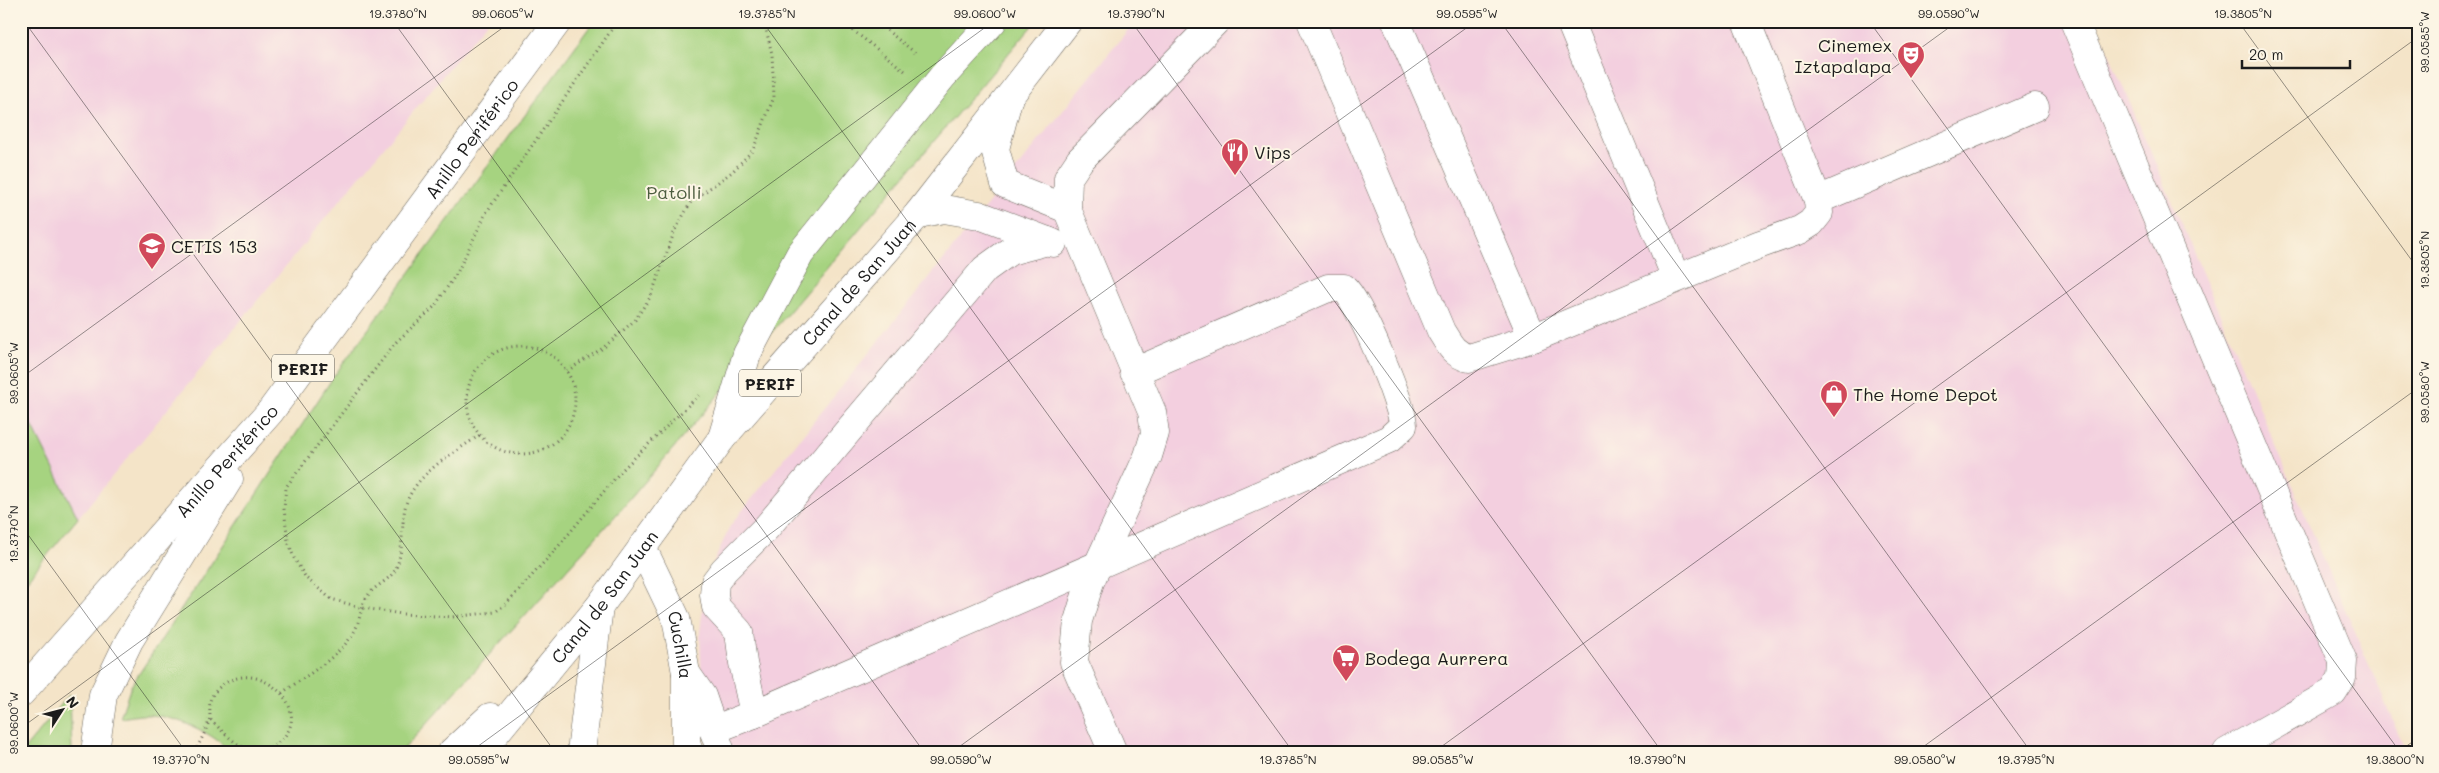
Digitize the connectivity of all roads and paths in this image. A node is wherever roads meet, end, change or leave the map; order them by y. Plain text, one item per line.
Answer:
1 (558, 21) edge
2 (764, 21) edge
3 (841, 21) edge
4 (875, 21) edge
5 (993, 21) edge
6 (1068, 21) edge
7 (1216, 21) edge
8 (1311, 21) edge
9 (1396, 21) edge
10 (1570, 21) edge
11 (1746, 21) edge
12 (2074, 21) edge
13 (614, 26) dead end
14 (943, 76) junction
15 (913, 77) dead end
16 (1008, 100) junction
17 (2035, 107) dead end
18 (1818, 200) junction
19 (1067, 209) junction
20 (918, 214) junction
21 (1048, 241) junction
22 (1085, 253) junction
23 (1676, 278) junction
24 (1533, 338) junction
25 (567, 371) junction
26 (1134, 372) junction
27 (701, 392) dead end
28 (270, 412) junction
29 (480, 435) junction
30 (722, 438) junction
31 (642, 547) junction
32 (1097, 565) junction
33 (598, 607) junction
34 (362, 608) junction
35 (564, 649) junction
36 (686, 673) junction
37 (21, 693) edge
38 (282, 693) junction
39 (754, 714) junction
40 (210, 719) junction
41 (717, 741) edge
42 (248, 751) edge
43 (98, 752) edge
44 (195, 752) edge
45 (452, 752) edge
46 (480, 752) edge
47 (581, 752) edge
48 (689, 752) edge
49 (1112, 752) edge
50 (2227, 752) edge

1 - 28 main road, Anillo Periférico / PERIF
2 - 25 path
3 - 15 path
4 - 14 path
5 - 14 main road
6 - 16 main road, Canal de San Juan / PERIF
7 - 19 main road
8 - 24 main road
9 - 24 main road
10 - 23 main road
11 - 18 main road
12 - 50 main road
13 - 34 path
14 - 30 main road
16 - 19 main road
16 - 20 main road, Canal de San Juan / PERIF
17 - 18 main road
18 - 23 main road
19 - 22 main road
20 - 21 main road
20 - 30 main road, Canal de San Juan / PERIF
21 - 22 main road
21 - 39 main road
22 - 26 main road
23 - 24 main road
25 - 29 path
25 - 29 path
26 - 32 main road
26 - 32 main road
27 - 34 path
28 - 37 main road, Anillo Periférico / PERIF
28 - 43 main road
29 - 34 path
30 - 31 main road, Canal de San Juan / PERIF
31 - 33 main road, Canal de San Juan / PERIF
31 - 36 main road, Cuchilla
32 - 39 main road
32 - 49 main road
33 - 35 main road, Canal de San Juan / PERIF
33 - 47 main road
34 - 38 path
35 - 45 main road
35 - 46 main road, Canal de San Juan / PERIF
36 - 41 main road
36 - 48 main road, Cuchilla
38 - 40 path
38 - 42 path
39 - 41 main road
40 - 42 path
40 - 44 path

